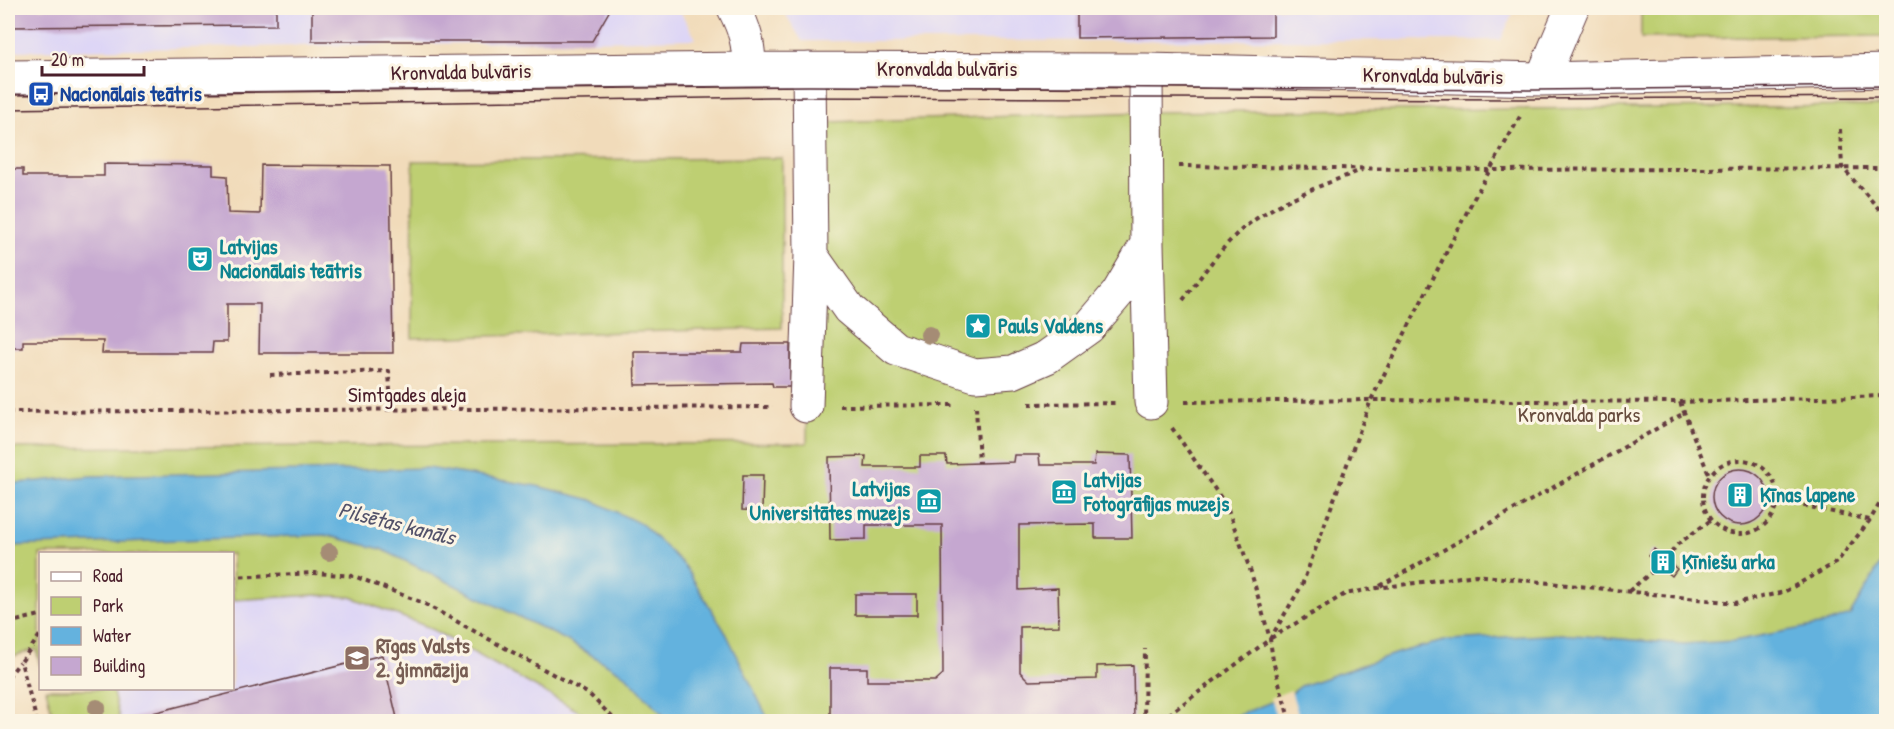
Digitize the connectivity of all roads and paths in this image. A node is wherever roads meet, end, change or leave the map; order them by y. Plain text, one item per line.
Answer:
1 (734, 8) edge
2 (1572, 8) edge
3 (749, 69) junction
4 (810, 69) junction
5 (1146, 70) junction
6 (1887, 71) edge
7 (8, 77) edge
8 (1542, 79) junction
9 (1840, 129) dead end
10 (1146, 165) junction
11 (1842, 167) junction
12 (1365, 168) junction
13 (1887, 168) edge
14 (1489, 170) junction
15 (1887, 217) edge
16 (1146, 244) junction
17 (811, 255) junction
18 (1180, 304) dead end
19 (270, 375) dead end
20 (1887, 396) edge
21 (1371, 400) junction
22 (1151, 402) junction
23 (1680, 402) junction
24 (976, 405) dead end
25 (806, 406) joint
26 (391, 410) junction
27 (8, 412) edge
28 (1684, 413) junction
29 (980, 463) dead end
30 (1709, 475) junction
31 (1887, 493) edge
32 (1777, 500) junction
33 (1711, 520) junction
34 (1870, 520) junction
35 (1665, 559) dead end
36 (1660, 565) dead end
37 (234, 577) edge
38 (1377, 588) junction
39 (1628, 591) junction
40 (39, 615) edge
41 (8, 623) edge
42 (39, 636) edge
43 (1270, 639) junction
44 (1144, 649) dead end
45 (21, 662) junction
46 (8, 677) edge
47 (37, 722) edge
48 (617, 722) edge
49 (1144, 722) edge
50 (1164, 722) edge
51 (1290, 722) edge

1 - 3 street
2 - 8 street
3 - 4 street, Kronvalda bulvāris
3 - 7 street, Kronvalda bulvāris
4 - 5 street, Kronvalda bulvāris
4 - 17 street
5 - 8 street, Kronvalda bulvāris
5 - 10 street
6 - 8 street, Kronvalda bulvāris
8 - 14 path
9 - 11 path
10 - 12 path
10 - 16 street
11 - 13 path
11 - 14 path
11 - 15 path
12 - 14 path
12 - 18 path
14 - 21 path
16 - 17 street
16 - 22 street
17 - 25 street
19 - 26 path
20 - 23 path
21 - 22 path
21 - 23 path
21 - 43 path
22 - 43 path
23 - 28 path
24 - 29 path
25 - 26 path, Simtgades aleja
26 - 27 path, Simtgades aleja
28 - 30 path
28 - 38 path
30 - 32 path
30 - 33 path
31 - 34 path
32 - 33 path
32 - 34 path
33 - 35 path
34 - 39 path
36 - 39 path
37 - 48 path
38 - 39 path
38 - 43 path
40 - 41 path
42 - 45 path
43 - 50 path
43 - 51 path
44 - 49 path
45 - 46 path
45 - 47 path

